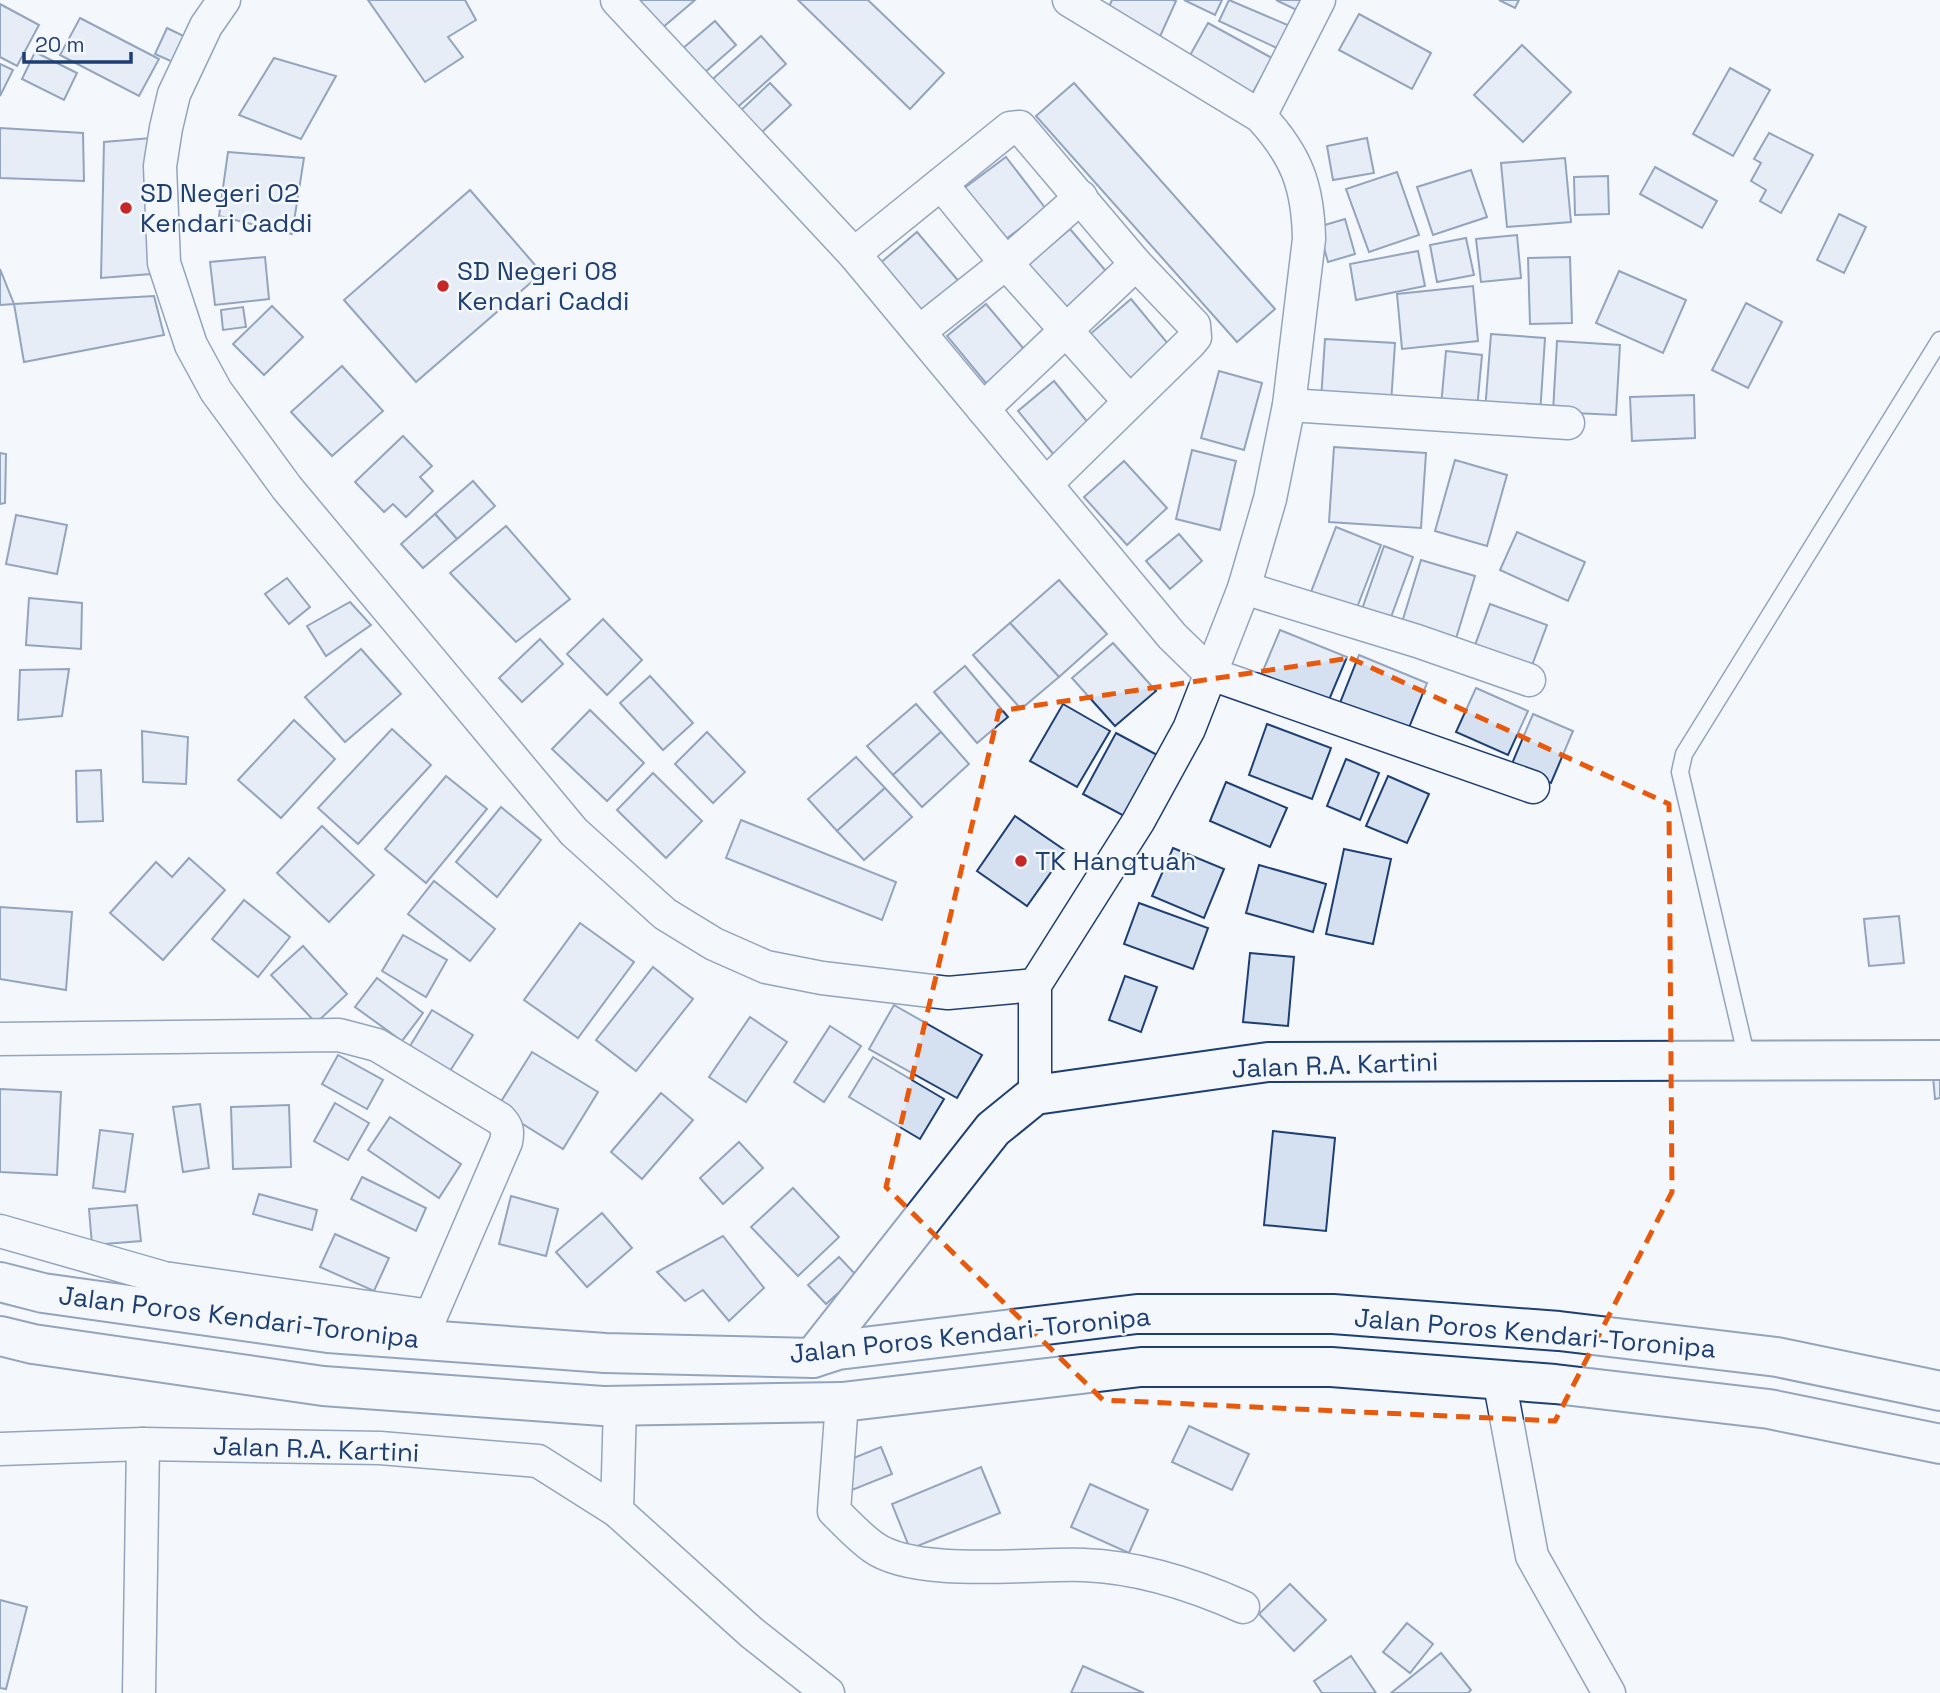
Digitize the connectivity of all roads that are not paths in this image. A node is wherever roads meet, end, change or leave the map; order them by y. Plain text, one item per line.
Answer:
1 (224, 0) edge
2 (617, 0) edge
3 (1069, 0) edge
4 (1319, 0) edge
5 (1260, 116) junction
6 (942, 185) junction
7 (1081, 197) junction
8 (854, 254) junction
9 (1006, 263) junction
10 (1136, 264) junction
11 (919, 332) junction
12 (1067, 333) junction
13 (1940, 340) edge
14 (1129, 401) junction
15 (1289, 405) junction
16 (983, 409) junction
17 (1568, 423) dead end
18 (1046, 484) junction
19 (1244, 588) junction
20 (1211, 674) junction
21 (1529, 680) dead end
22 (1533, 787) dead end
23 (1035, 985) junction
24 (0, 1039) edge
25 (1747, 1059) junction
26 (1940, 1060) edge
27 (1035, 1095) junction
28 (0, 1231) edge
29 (0, 1282) edge
30 (1138, 1314) junction
31 (0, 1336) edge
32 (621, 1353) junction
33 (813, 1358) junction
34 (1141, 1367) junction
35 (1499, 1379) junction
36 (1940, 1391) edge
37 (831, 1403) junction
38 (620, 1405) junction
39 (143, 1444) junction
40 (1940, 1444) edge
41 (0, 1449) edge
42 (617, 1511) junction
43 (1243, 1607) dead end
44 (139, 1693) edge
45 (828, 1693) edge
46 (1609, 1693) edge

1 - 23 street
2 - 8 street
3 - 5 street
4 - 5 street
5 - 15 street
6 - 7 street
6 - 8 street
6 - 9 street
7 - 9 street
7 - 10 street
8 - 11 street
9 - 11 street
9 - 12 street
10 - 12 street
10 - 14 street
11 - 16 street
12 - 14 street
12 - 16 street
13 - 25 lane
14 - 18 street
15 - 17 street
15 - 19 street
16 - 18 street
18 - 20 street
19 - 20 street
19 - 21 street
20 - 22 street
20 - 23 street
23 - 27 street
24 - 28 street
25 - 26 main road, Jalan R.A. Kartini
25 - 27 main road, Jalan R.A. Kartini
27 - 33 main road
29 - 32 main road, Jalan Poros Kendari-Toronipa
30 - 33 main road, Jalan Poros Kendari-Toronipa
30 - 34 main road
30 - 36 main road, Jalan Poros Kendari-Toronipa
31 - 38 main road, Jalan Poros Kendari-Toronipa
32 - 33 main road, Jalan Poros Kendari-Toronipa
32 - 38 main road
33 - 37 main road
34 - 35 main road, Jalan Poros Kendari-Toronipa
34 - 37 main road, Jalan Poros Kendari-Toronipa
35 - 40 main road, Jalan Poros Kendari-Toronipa
35 - 46 street
37 - 38 main road, Jalan Poros Kendari-Toronipa
37 - 43 street
38 - 42 street
39 - 41 street, Jalan R.A. Kartini
39 - 42 street, Jalan R.A. Kartini
39 - 44 street
42 - 45 street, Jalan R.A. Kartini

